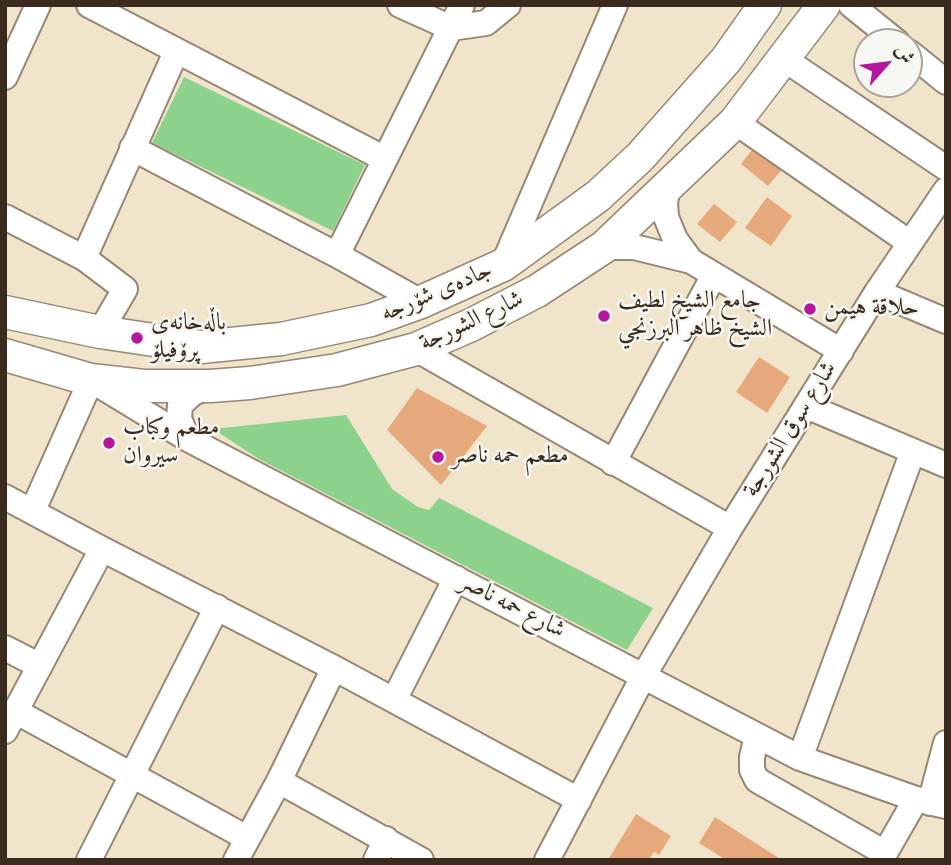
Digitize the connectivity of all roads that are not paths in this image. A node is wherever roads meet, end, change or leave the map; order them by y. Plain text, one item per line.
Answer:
1 (38, 5) edge
2 (89, 5) edge
3 (400, 5) edge
4 (462, 5) edge
5 (508, 5) edge
6 (615, 5) edge
7 (765, 5) edge
8 (824, 5) edge
9 (851, 5) edge
10 (451, 28) junction
11 (880, 28) edge
12 (176, 52) junction
13 (784, 59) junction
14 (923, 63) edge
15 (5, 77) edge
16 (946, 82) edge
17 (735, 122) junction
18 (132, 148) junction
19 (385, 159) junction
20 (946, 168) edge
21 (669, 184) junction
22 (946, 190) edge
23 (5, 218) edge
24 (910, 243) junction
25 (604, 247) junction
26 (337, 255) junction
27 (84, 257) junction
28 (691, 261) junction
29 (503, 265) junction
30 (715, 275) junction
31 (877, 292) junction
32 (421, 302) junction
33 (5, 312) edge
34 (946, 321) edge
35 (100, 332) junction
36 (416, 349) junction
37 (841, 351) junction
38 (5, 355) edge
39 (91, 380) junction
40 (210, 386) junction
41 (806, 406) junction
42 (188, 439) junction
43 (913, 451) junction
44 (613, 463) junction
45 (946, 465) edge
46 (5, 496) edge
47 (33, 510) junction
48 (730, 528) junction
49 (102, 549) junction
50 (456, 578) junction
51 (217, 607) junction
52 (5, 648) edge
53 (40, 666) junction
54 (334, 668) junction
55 (644, 675) junction
56 (394, 700) junction
57 (10, 721) edge
58 (757, 736) junction
59 (946, 743) edge
60 (800, 758) junction
61 (133, 775) junction
62 (279, 781) junction
63 (579, 800) junction
64 (931, 803) edge
65 (241, 849) edge
66 (381, 849) edge
67 (883, 857) edge
68 (89, 860) edge
69 (421, 860) edge
70 (547, 860) edge

1 - 15 street
2 - 12 street
3 - 10 street
4 - 10 street
5 - 10 street
6 - 29 street
7 - 29 main road, جادەی شۆرجە
8 - 13 main road, شارع الشورجة
9 - 11 street
10 - 19 street
12 - 18 street
12 - 19 street
13 - 17 main road, شارع الشورجة
13 - 20 street
14 - 16 street
17 - 21 main road, شارع الشورجة
17 - 24 street
18 - 26 street
18 - 27 street
19 - 26 street
21 - 25 main road, شارع الشورجة
21 - 28 street
22 - 24 street, شارع سوق الشورجة
23 - 27 street
24 - 31 street, شارع سوق الشورجة
25 - 28 street
25 - 36 main road, شارع الشورجة
26 - 32 street
27 - 35 street
28 - 30 street
29 - 32 main road, جادەی شۆرجە
30 - 37 street
30 - 44 street
31 - 34 street
31 - 37 street, شارع سوق الشورجة
32 - 35 main road, جادەی شۆرجە
33 - 35 main road, جادەی شۆرجە
36 - 40 main road, شارع الشورجة
36 - 44 street
37 - 41 street, شارع سوق الشورجة
38 - 39 main road, شارع الشورجة
39 - 40 main road, شارع الشورجة
39 - 42 street, شارع حمه ناصر
39 - 47 street
40 - 42 street
41 - 43 street
41 - 48 street, شارع سوق الشورجة
42 - 50 street, شارع حمه ناصر
43 - 45 street
43 - 60 street
44 - 48 street
46 - 47 street
47 - 49 street
48 - 55 street, شارع سوق الشورجة
49 - 51 street
49 - 53 street
50 - 55 street, شارع حمه ناصر
50 - 56 street
51 - 54 street
51 - 61 street
52 - 53 street
53 - 57 street
54 - 56 street
54 - 62 street
55 - 58 street, شارع حمه ناصر
55 - 63 street, شارع سوق الشورجة
56 - 63 street
57 - 61 street
58 - 60 street, شارع حمه ناصر
58 - 67 street
59 - 64 street
60 - 64 street, شارع حمه ناصر
61 - 65 street
61 - 68 street
62 - 65 street
62 - 66 street
63 - 70 street, شارع سوق الشورجة
64 - 67 street
66 - 69 street

